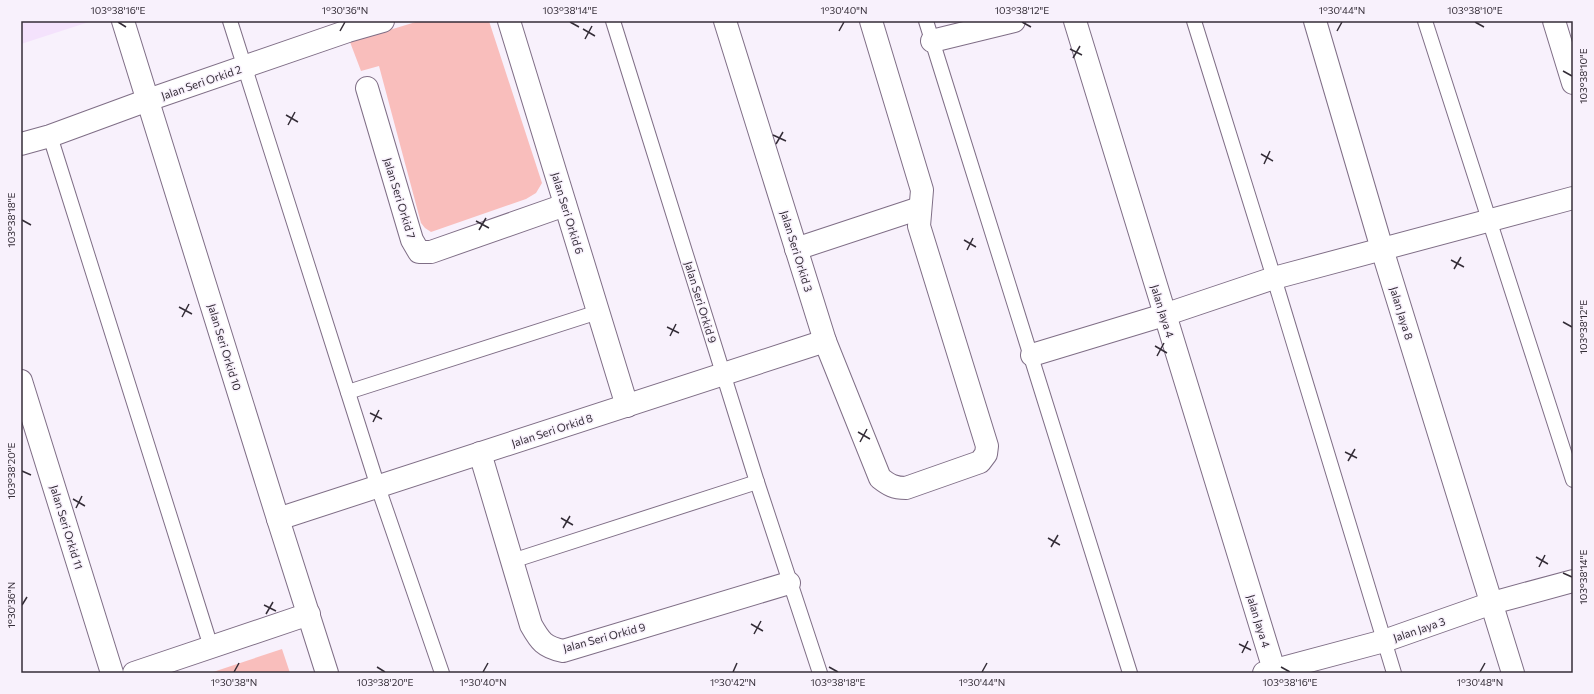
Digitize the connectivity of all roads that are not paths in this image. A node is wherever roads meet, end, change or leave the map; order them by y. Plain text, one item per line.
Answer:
1 (123, 21) edge
2 (230, 21) edge
3 (383, 21) edge
4 (509, 21) edge
5 (613, 21) edge
6 (725, 21) edge
7 (870, 21) edge
8 (1014, 21) edge
9 (1075, 21) edge
10 (1194, 21) edge
11 (1315, 21) edge
12 (1425, 21) edge
13 (1554, 21) edge
14 (346, 26) edge
15 (929, 31) edge
16 (244, 67) junction
17 (1573, 83) edge
18 (367, 88) dead end
19 (148, 100) junction
20 (50, 136) junction
21 (21, 144) edge
22 (1573, 198) edge
23 (565, 205) junction
24 (920, 208) junction
25 (1490, 220) junction
26 (1382, 248) junction
27 (796, 249) junction
28 (1274, 278) junction
29 (598, 312) junction
30 (1164, 315) junction
31 (825, 341) junction
32 (1032, 355) junction
33 (724, 375) junction
34 (21, 381) edge
35 (348, 392) junction
36 (627, 406) junction
37 (480, 453) junction
38 (1573, 480) edge
39 (757, 482) junction
40 (378, 487) junction
41 (278, 519) junction
42 (512, 561) junction
43 (1573, 581) edge
44 (789, 583) junction
45 (1492, 603) junction
46 (309, 614) junction
47 (1384, 641) junction
48 (211, 647) junction
49 (1271, 672) edge
50 (112, 673) edge
51 (134, 673) edge
52 (327, 673) edge
53 (442, 673) edge
54 (820, 673) edge
55 (1130, 673) edge
56 (1394, 673) edge
57 (1513, 673) edge

1 - 19 street, Jalan Seri Orkid 10
2 - 16 lane
3 - 14 street, Jalan Seri Orkid 2
4 - 23 street, Jalan Seri Orkid 6
5 - 33 lane, Jalan Seri Orkid 9
6 - 27 street, Jalan Seri Orkid 3
7 - 24 street
8 - 15 street
9 - 30 street, Jalan Jaya 4
10 - 28 lane
11 - 26 street, Jalan Jaya 8
12 - 25 lane
13 - 17 street
14 - 16 street, Jalan Seri Orkid 2
15 - 32 lane
16 - 19 street, Jalan Seri Orkid 2
16 - 35 lane
18 - 23 street, Jalan Seri Orkid 7
19 - 20 street, Jalan Seri Orkid 2
19 - 41 street, Jalan Seri Orkid 10
20 - 21 street, Jalan Seri Orkid 2
20 - 48 lane
22 - 25 street
23 - 29 street, Jalan Seri Orkid 6
24 - 27 street
24 - 31 street, Jalan Seri Orkid 3
25 - 26 street
25 - 38 lane
26 - 28 street
26 - 45 street, Jalan Jaya 8
27 - 31 street, Jalan Seri Orkid 3
28 - 30 street
28 - 47 lane
29 - 35 lane
29 - 36 street, Jalan Seri Orkid 6
30 - 32 street
30 - 49 street, Jalan Jaya 4
31 - 33 street, Jalan Seri Orkid 8
32 - 55 lane
33 - 36 street, Jalan Seri Orkid 8
33 - 39 lane, Jalan Seri Orkid 9
34 - 50 street, Jalan Seri Orkid 11
35 - 40 lane
36 - 37 street, Jalan Seri Orkid 8
37 - 40 street, Jalan Seri Orkid 8
37 - 42 street, Jalan Seri Orkid 9
39 - 42 lane
39 - 44 lane, Jalan Seri Orkid 9
40 - 41 street, Jalan Seri Orkid 8
40 - 53 lane
41 - 46 street, Jalan Seri Orkid 10
42 - 44 street, Jalan Seri Orkid 9
43 - 45 street, Jalan Jaya 3
44 - 54 lane, Jalan Seri Orkid 9
45 - 47 street, Jalan Jaya 3
45 - 57 street, Jalan Jaya 8
46 - 48 street
46 - 52 street, Jalan Seri Orkid 10
47 - 49 street, Jalan Jaya 3
47 - 56 lane
48 - 51 street

